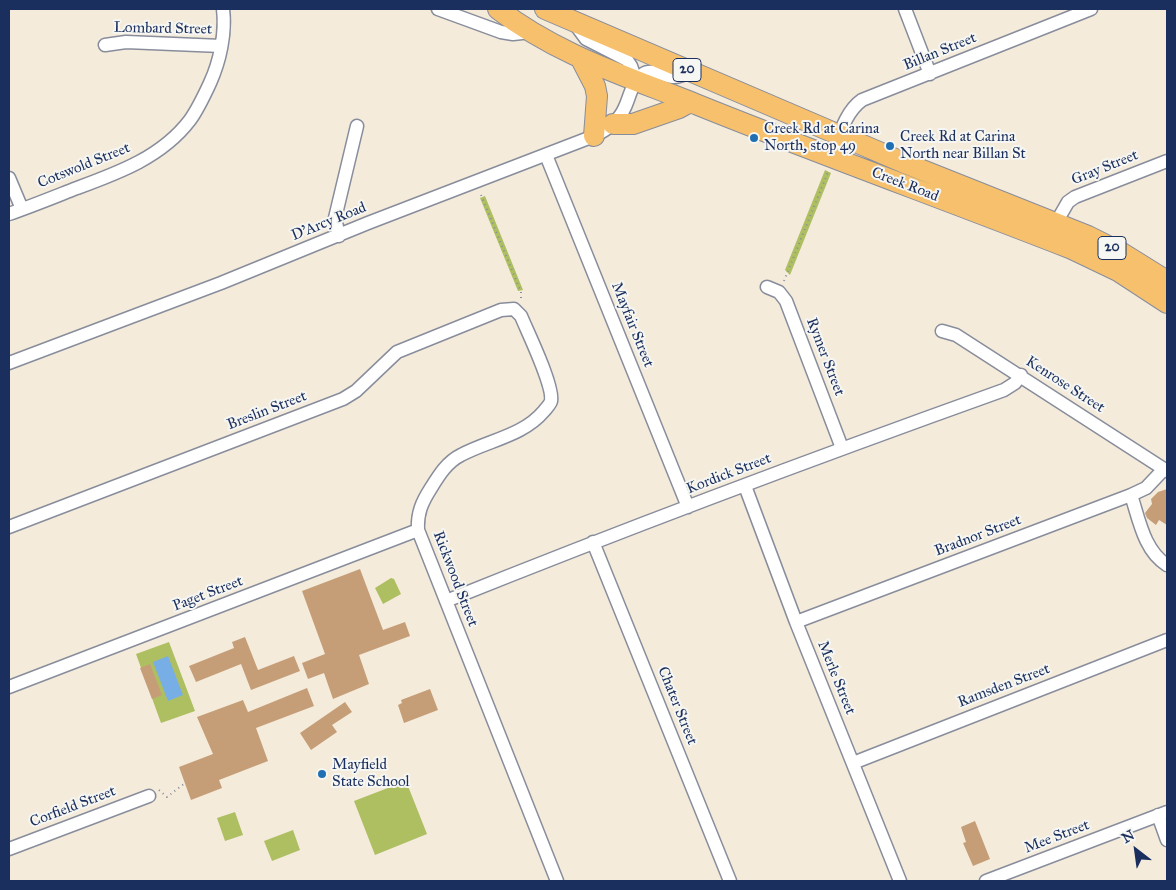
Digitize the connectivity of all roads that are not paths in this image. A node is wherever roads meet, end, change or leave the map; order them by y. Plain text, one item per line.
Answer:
1 (223, 9) edge
2 (438, 9) edge
3 (498, 9) edge
4 (545, 9) edge
5 (904, 9) edge
6 (1091, 9) edge
7 (573, 22) junction
8 (531, 32) junction
9 (105, 45) dead end
10 (221, 46) junction
11 (581, 59) junction
12 (691, 72) junction
13 (930, 74) junction
14 (636, 80) junction
15 (690, 102) junction
16 (613, 124) junction
17 (357, 126) dead end
18 (594, 136) junction
19 (839, 136) junction
20 (546, 155) junction
21 (831, 156) junction
22 (1167, 161) edge
23 (9, 178) edge
24 (22, 209) junction
25 (9, 214) edge
26 (1051, 231) junction
27 (339, 236) junction
28 (1167, 281) edge
29 (773, 289) road end
30 (1167, 303) edge
31 (521, 316) joint
32 (942, 330) dead end
33 (9, 363) edge
34 (1021, 375) junction
35 (842, 448) junction
36 (1165, 470) edge
37 (744, 486) junction
38 (1131, 495) junction
39 (688, 507) junction
40 (9, 527) edge
41 (418, 530) junction
42 (593, 542) junction
43 (1167, 565) edge
44 (446, 601) junction
45 (796, 622) junction
46 (1167, 640) edge
47 (9, 688) edge
48 (852, 763) junction
49 (154, 793) road end
50 (1163, 814) edge
51 (1167, 840) edge
52 (9, 849) edge
53 (557, 881) edge
54 (730, 881) edge
55 (900, 881) edge
56 (986, 881) edge

1 - 10 street, Cotswold Street
2 - 8 street
3 - 8 main road, Creek Road / 20
4 - 7 main road, Creek Road / 20
5 - 13 street
6 - 13 street, Billan Street
7 - 12 main road, Creek Road / 20
7 - 14 street, Creek Road
8 - 11 main road, Creek Road / 20
9 - 10 street, Lombard Street
10 - 24 street, Cotswold Street
11 - 14 main road, Creek Road / 20
11 - 18 main road
12 - 14 street
12 - 19 main road, Creek Road / 20
13 - 19 street, Billan Street
14 - 15 main road, Creek Road / 20
14 - 16 street, D'Arcy Road
15 - 16 main road
15 - 21 main road, Creek Road / 20
16 - 18 street, D'Arcy Road
17 - 27 street
18 - 20 street, D'Arcy Road
19 - 21 street, Billan Street
19 - 26 main road, Creek Road / 20
20 - 27 street, D'Arcy Road
20 - 39 street, Mayfair Street
21 - 26 main road, Creek Road / 20
22 - 26 street, Gray Street
23 - 24 street
24 - 25 street, Cotswold Street
26 - 28 main road, Creek Road / 20
26 - 30 main road, Creek Road / 20
27 - 33 street, D'Arcy Road
29 - 35 street, Rymer Street
31 - 40 street, Breslin Street
31 - 41 street, Rickwood Street
32 - 34 street, Kenrose Street
34 - 35 street, Kordick Street
34 - 36 street, Kenrose Street
35 - 37 street, Kordick Street
36 - 38 street, Bradnor Street
37 - 39 street, Kordick Street
37 - 45 street, Merle Street
38 - 43 street
38 - 45 street, Bradnor Street
39 - 42 street, Kordick Street
41 - 44 street, Rickwood Street
41 - 47 street, Paget Street
42 - 44 street, Kordick Street
42 - 54 street, Chater Street
44 - 53 street, Rickwood Street
45 - 48 street, Merle Street
46 - 48 street, Ramsden Street
48 - 55 street, Merle Street
49 - 52 street, Corfield Street
50 - 51 street
50 - 56 street, Mee Street

